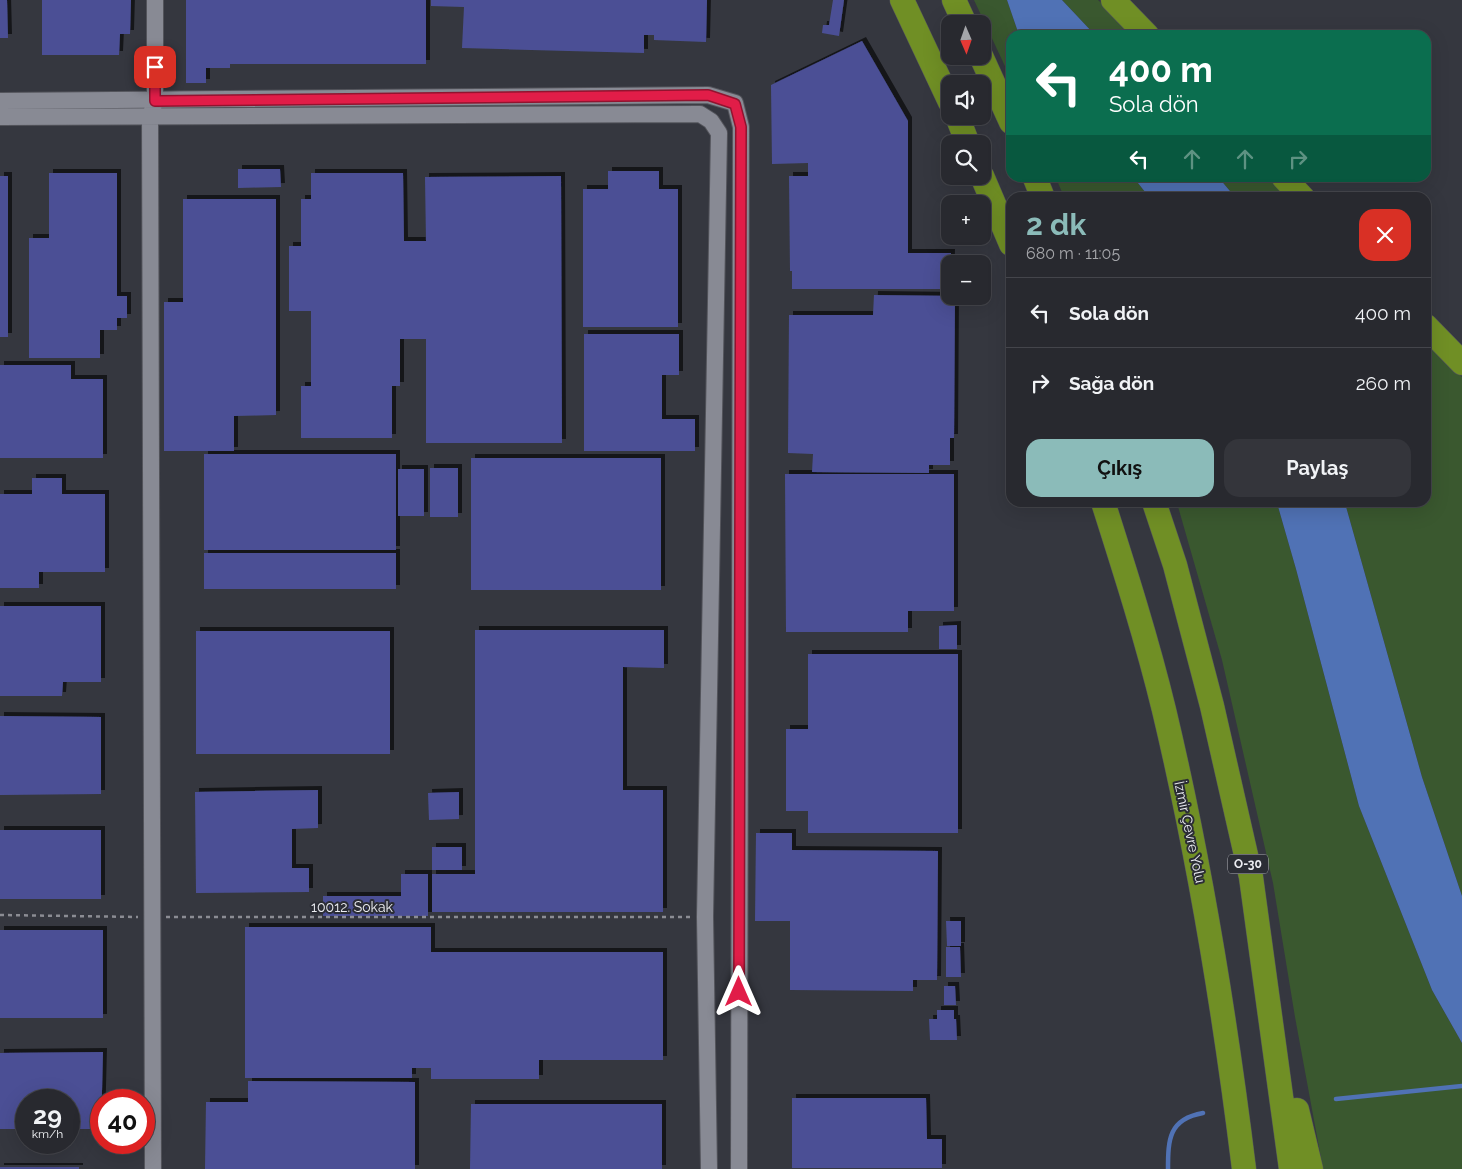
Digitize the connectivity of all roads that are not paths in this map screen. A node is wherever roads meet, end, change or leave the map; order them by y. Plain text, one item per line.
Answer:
1 (155, 0) edge
2 (902, 0) edge
3 (954, 0) edge
4 (1113, 0) edge
5 (961, 15) edge
6 (1142, 30) edge
7 (985, 65) edge
8 (941, 83) edge
9 (0, 101) edge
10 (155, 101) junction
11 (735, 104) junction
12 (1006, 111) edge
13 (150, 117) junction
14 (0, 118) edge
15 (711, 121) junction
16 (1288, 182) edge
17 (986, 185) edge
18 (1297, 192) edge
19 (1006, 232) edge
20 (1431, 331) edge
21 (1462, 363) edge
22 (1105, 507) edge
23 (1156, 507) edge
24 (1263, 969) junction
25 (1238, 1124) junction
26 (153, 1169) edge
27 (709, 1169) edge
28 (739, 1169) edge
29 (1238, 1169) edge
30 (1244, 1169) edge
31 (1291, 1169) edge
32 (1311, 1169) edge

1 - 10 street
2 - 8 highway
3 - 5 highway
4 - 6 highway
7 - 12 highway
9 - 10 street
10 - 11 street
10 - 13 street
11 - 15 street
11 - 28 street
13 - 14 street
13 - 15 street
13 - 26 street
15 - 27 street
16 - 18 highway
17 - 19 highway
20 - 21 highway
22 - 25 highway, İzmir Çevre Yolu
23 - 24 highway, O-30
24 - 31 highway, O-30
24 - 32 highway
25 - 29 highway
25 - 30 highway, İzmir Çevre Yolu

